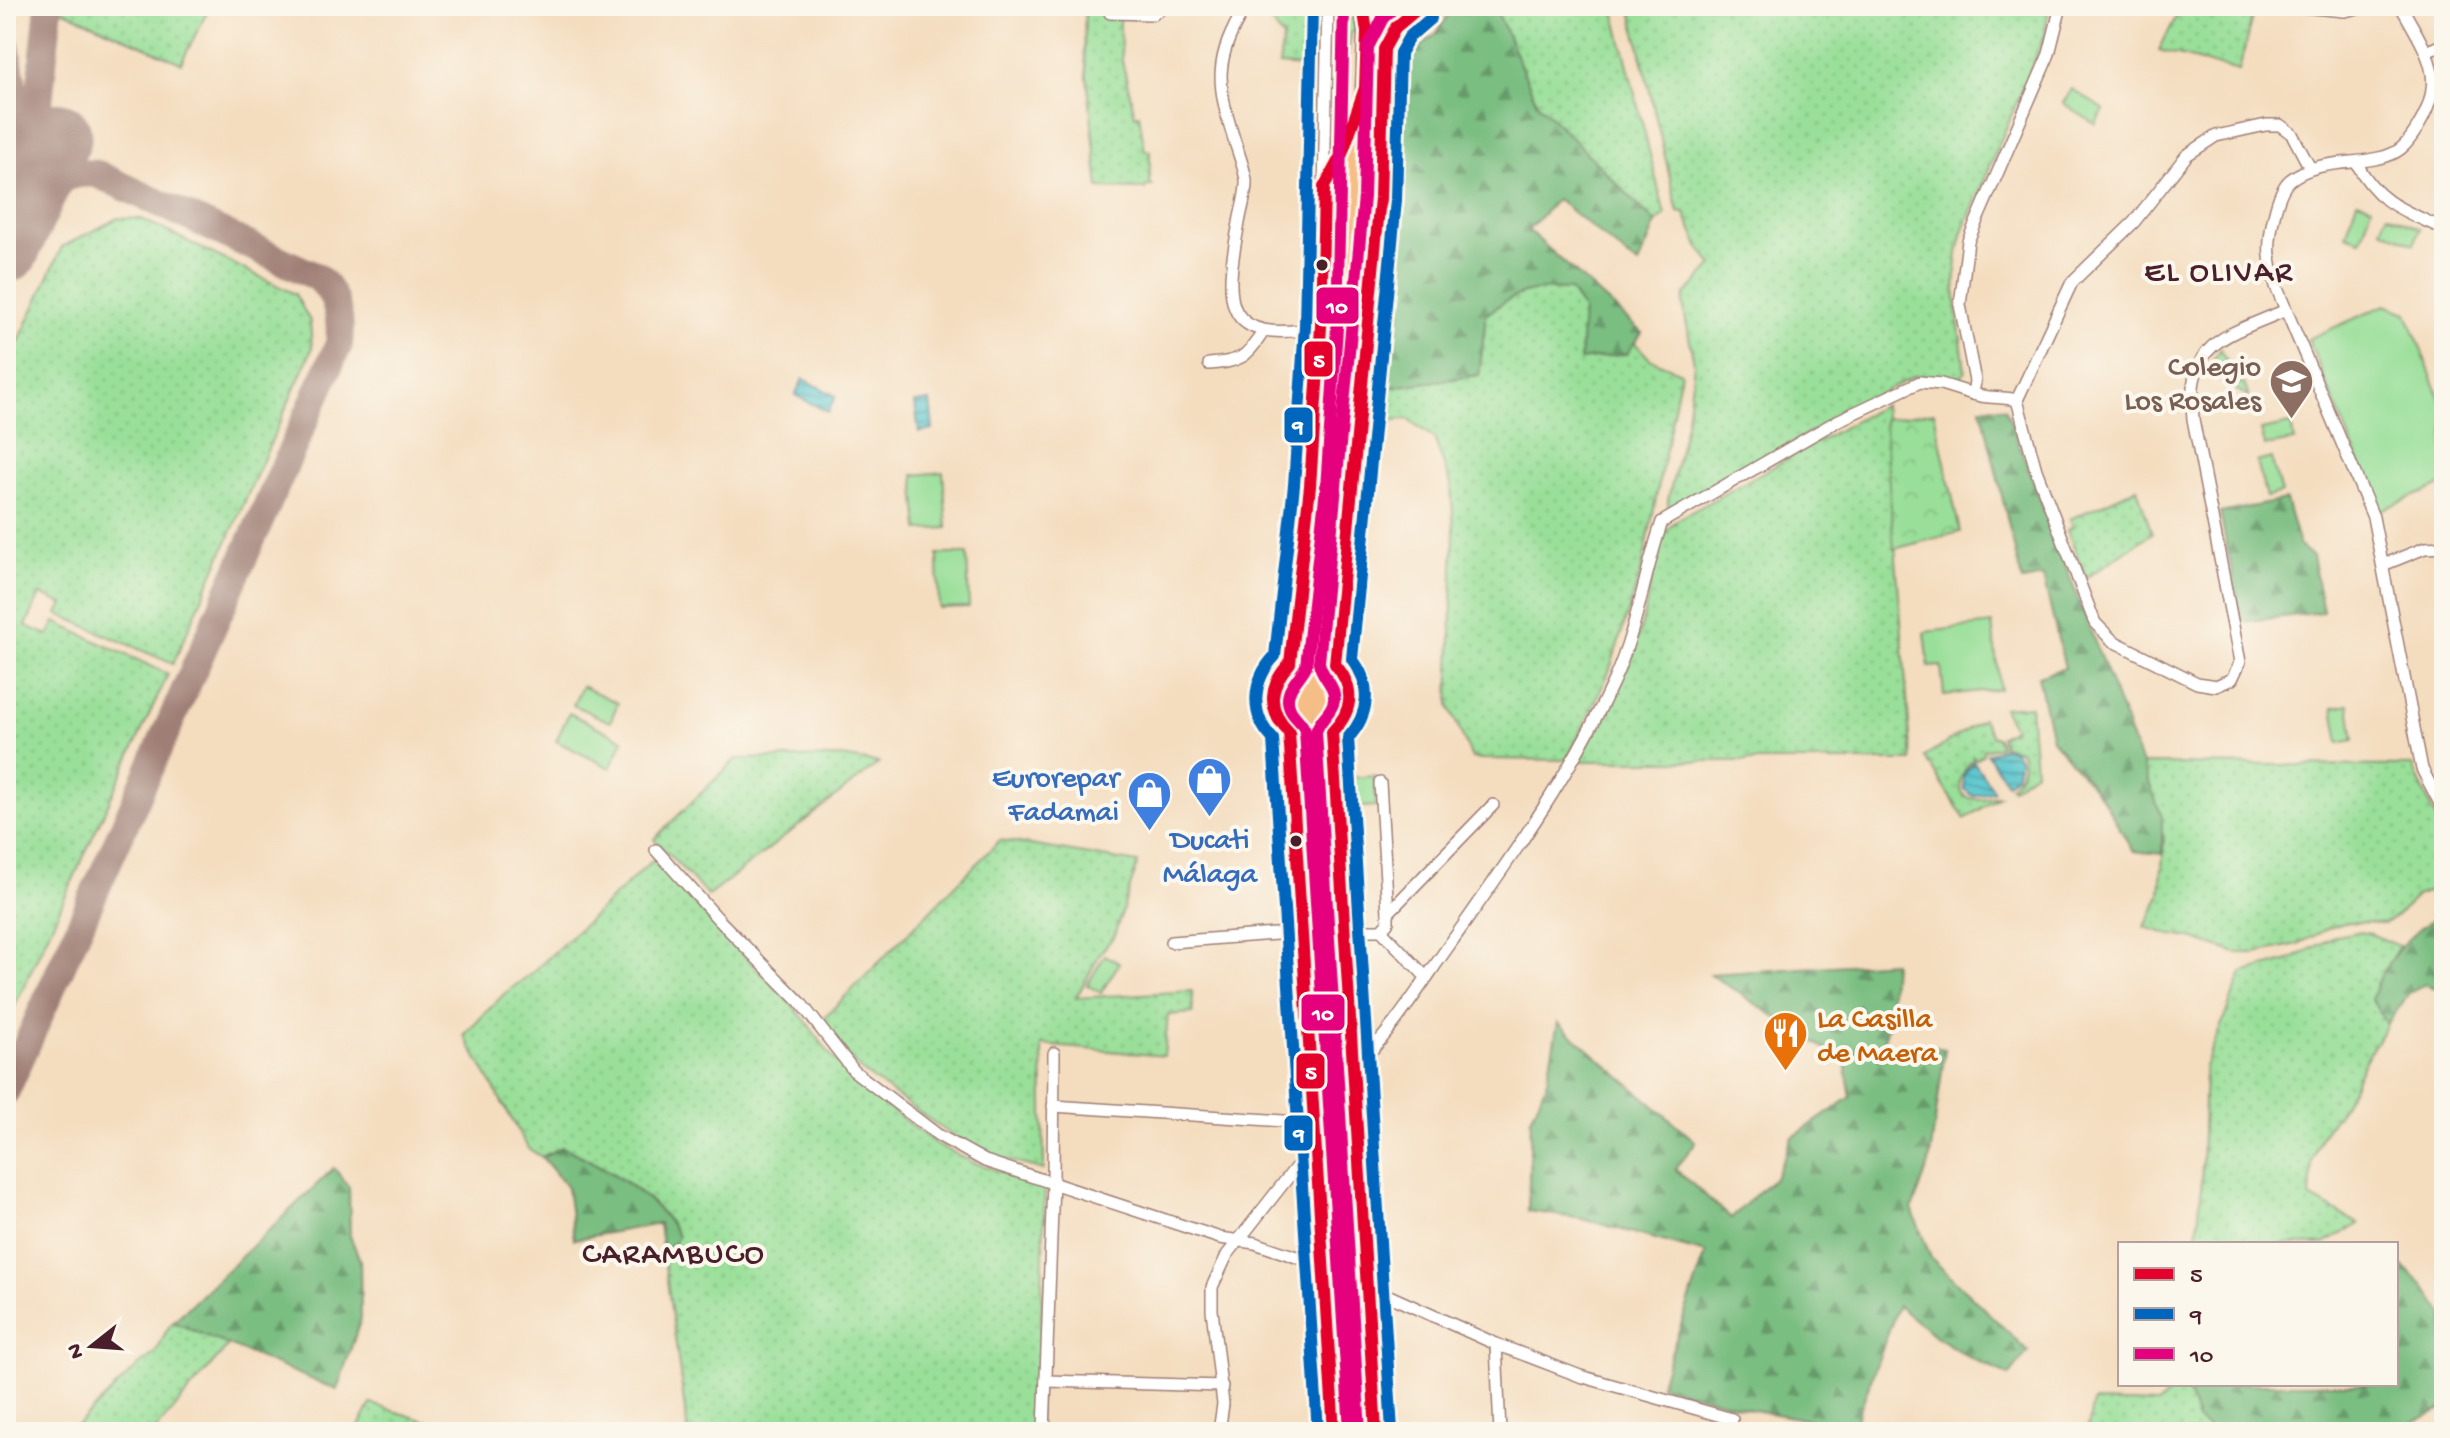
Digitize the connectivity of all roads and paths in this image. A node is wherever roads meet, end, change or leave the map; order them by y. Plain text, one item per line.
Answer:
1 (1165, 6) edge
2 (1328, 6) edge
3 (1364, 6) edge
4 (2061, 6) edge
5 (2291, 6) edge
6 (2366, 6) edge
7 (2401, 6) edge
8 (1242, 8) edge
9 (1415, 10) edge
10 (1110, 13) dead end
11 (2444, 44) edge
12 (2426, 52) junction
13 (1365, 88) junction
14 (2356, 162) junction
15 (2310, 168) junction
16 (1324, 187) junction
17 (2444, 229) edge
18 (2286, 310) junction
19 (1321, 327) junction
20 (1263, 332) junction
21 (1209, 364) dead end
22 (1973, 394) junction
23 (2017, 400) junction
24 (2444, 547) edge
25 (2383, 565) junction
26 (1313, 661) junction
27 (1296, 734) junction
28 (1326, 734) junction
29 (1380, 783) dead end
30 (1493, 805) dead end
31 (2444, 811) edge
32 (656, 850) dead end
33 (1388, 913) junction
34 (1344, 930) junction
35 (1381, 930) junction
36 (1302, 932) junction
37 (1171, 942) dead end
38 (1426, 977) junction
39 (1054, 1053) dead end
40 (1353, 1069) junction
41 (1053, 1106) junction
42 (1314, 1123) junction
43 (1315, 1143) junction
44 (1053, 1182) junction
45 (1239, 1241) junction
46 (1323, 1266) junction
47 (1367, 1286) junction
48 (1496, 1344) junction
49 (1046, 1381) junction
50 (1222, 1386) junction
51 (1044, 1432) edge
52 (1219, 1432) edge
53 (1334, 1432) edge
54 (1349, 1432) edge
55 (1362, 1432) edge
56 (1376, 1432) edge
57 (1500, 1432) edge
58 (1729, 1432) edge

1 - 10 street
2 - 16 street
3 - 9 main road
3 - 13 main road
4 - 22 street
5 - 6 street
7 - 12 street
8 - 20 street
9 - 26 main road
11 - 12 street
12 - 14 street
13 - 16 street
13 - 26 main road
14 - 15 street
14 - 17 street
15 - 18 street
15 - 23 street
16 - 19 street
18 - 23 street
18 - 25 street
19 - 20 street
19 - 26 street
20 - 21 street
22 - 23 street
22 - 38 street
24 - 25 street
25 - 31 street
26 - 27 main road
26 - 27 main road
26 - 28 main road
26 - 28 main road
27 - 28 main road
27 - 36 street
27 - 54 main road
28 - 34 street
28 - 55 main road
29 - 33 street
30 - 33 street
32 - 44 street
33 - 35 street
34 - 35 street
34 - 40 street
35 - 38 street
36 - 37 street
36 - 42 street
38 - 40 street
39 - 41 street
40 - 47 street
41 - 42 street
41 - 44 street
42 - 43 street
43 - 45 street
43 - 46 street
44 - 45 street
44 - 49 street
45 - 46 street
45 - 50 street
46 - 53 street
47 - 48 street
47 - 56 street
48 - 57 street
48 - 58 street
49 - 50 street
49 - 51 street
50 - 52 street

